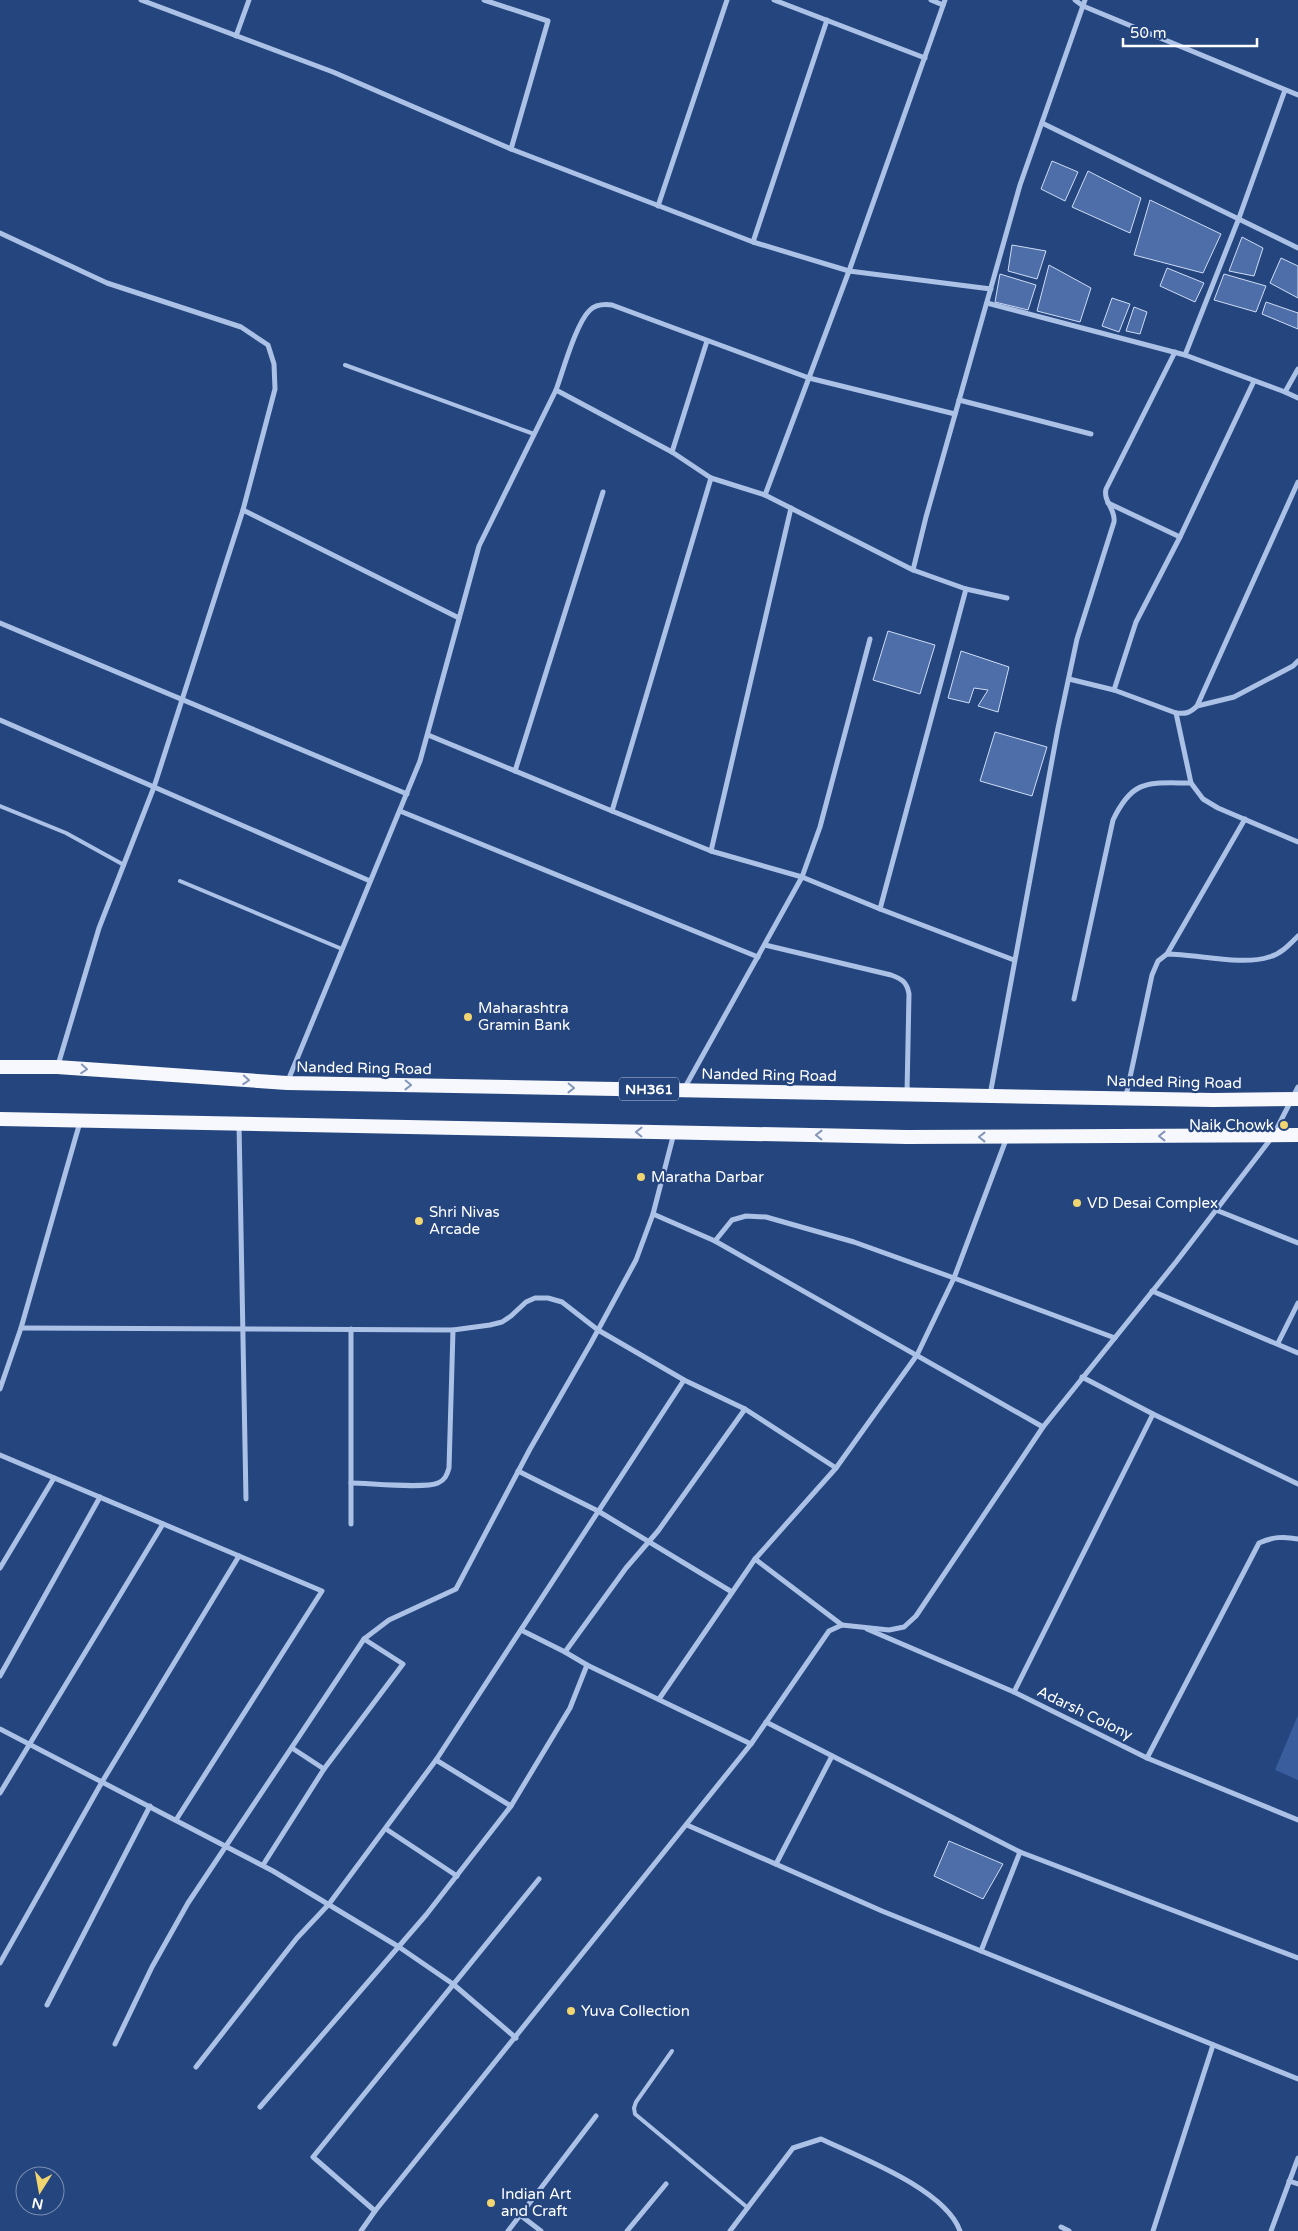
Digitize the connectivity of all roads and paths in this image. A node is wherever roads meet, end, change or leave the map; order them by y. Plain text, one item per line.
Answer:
1 (141, 0) edge
2 (249, 0) edge
3 (484, 0) edge
4 (726, 0) edge
5 (774, 0) edge
6 (931, 0) edge
7 (1075, 0) edge
8 (944, 2) edge
9 (1084, 3) edge
10 (827, 20) junction
11 (236, 36) junction
12 (925, 58) junction
13 (1285, 90) junction
14 (1298, 95) edge
15 (1042, 123) junction
16 (511, 149) junction
17 (658, 206) junction
18 (1239, 218) junction
19 (0, 233) edge
20 (753, 242) junction
21 (1298, 248) edge
22 (849, 271) junction
23 (991, 288) junction
24 (987, 304) junction
25 (707, 341) junction
26 (1175, 352) junction
27 (1185, 355) junction
28 (345, 364) dead end
29 (1298, 369) edge
30 (810, 378) junction
31 (1254, 381) junction
32 (556, 390) junction
33 (1285, 392) junction
34 (1298, 398) edge
35 (959, 400) junction
36 (955, 414) junction
37 (534, 434) junction
38 (1091, 434) dead end
39 (672, 452) junction
40 (711, 478) junction
41 (1298, 482) edge
42 (603, 492) dead end
43 (765, 495) junction
44 (1107, 502) junction
45 (790, 508) junction
46 (242, 510) junction
47 (1180, 537) junction
48 (912, 570) junction
49 (966, 588) junction
50 (1007, 598) dead end
51 (459, 618) junction
52 (0, 623) edge
53 (870, 639) dead end
54 (1298, 661) edge
55 (1069, 679) junction
56 (1114, 690) junction
57 (182, 700) junction
58 (1197, 706) junction
59 (1176, 713) junction
60 (0, 720) edge
61 (428, 735) junction
62 (516, 771) junction
63 (1192, 783) junction
64 (154, 787) junction
65 (407, 794) junction
66 (0, 806) edge
67 (400, 811) junction
68 (612, 811) junction
69 (1245, 819) junction
70 (1298, 842) edge
71 (710, 851) junction
72 (124, 865) junction
73 (802, 878) junction
74 (180, 881) dead end
75 (370, 882) junction
76 (880, 909) junction
77 (1298, 936) edge
78 (765, 945) junction
79 (342, 949) junction
80 (1167, 954) junction
81 (758, 957) junction
82 (1014, 960) junction
83 (1074, 999) dead end
84 (0, 1067) edge
85 (57, 1068) junction
86 (287, 1083) junction
87 (683, 1090) junction
88 (906, 1094) junction
89 (1296, 1095) edge
90 (990, 1096) junction
91 (1125, 1098) junction
92 (0, 1119) edge
93 (80, 1121) junction
94 (239, 1124) junction
95 (674, 1132) junction
96 (1007, 1136) junction
97 (1273, 1136) junction
98 (1298, 1136) edge
99 (1216, 1210) junction
100 (653, 1214) junction
101 (715, 1241) junction
102 (1298, 1243) edge
103 (954, 1278) junction
104 (1152, 1291) junction
105 (1298, 1303) edge
106 (20, 1328) junction
107 (243, 1329) junction
108 (351, 1329) junction
109 (453, 1330) junction
110 (598, 1330) junction
111 (1115, 1338) junction
112 (1278, 1343) junction
113 (1298, 1352) edge
114 (917, 1355) junction
115 (1082, 1377) junction
116 (684, 1380) junction
117 (0, 1388) edge
118 (745, 1409) junction
119 (1153, 1414) junction
120 (1043, 1427) junction
121 (0, 1455) edge
122 (836, 1468) junction
123 (518, 1471) junction
124 (54, 1478) junction
125 (351, 1483) junction
126 (1298, 1484) edge
127 (100, 1497) junction
128 (246, 1499) dead end
129 (598, 1511) junction
130 (163, 1524) junction
131 (351, 1524) dead end
132 (1298, 1539) edge
133 (649, 1541) junction
134 (239, 1556) junction
135 (755, 1559) junction
136 (0, 1568) edge
137 (732, 1592) junction
138 (842, 1625) junction
139 (862, 1627) junction
140 (521, 1630) junction
141 (364, 1639) junction
142 (566, 1652) junction
143 (587, 1665) junction
144 (0, 1676) edge
145 (1014, 1692) junction
146 (659, 1699) junction
147 (766, 1722) junction
148 (0, 1729) edge
149 (751, 1744) junction
150 (31, 1745) junction
151 (292, 1748) junction
152 (832, 1756) junction
153 (1147, 1758) junction
154 (436, 1760) junction
155 (324, 1768) junction
156 (102, 1782) junction
157 (0, 1793) edge
158 (150, 1806) junction
159 (511, 1806) junction
160 (176, 1820) junction
161 (1298, 1820) edge
162 (687, 1825) junction
163 (386, 1829) junction
164 (226, 1846) junction
165 (1020, 1852) junction
166 (776, 1864) junction
167 (263, 1865) junction
168 (457, 1876) junction
169 (539, 1878) dead end
170 (329, 1904) junction
171 (399, 1947) junction
172 (981, 1951) junction
173 (1298, 1958) edge
174 (0, 1963) edge
175 (453, 1984) junction
176 (47, 2005) dead end
177 (516, 2038) junction
178 (115, 2044) dead end
179 (1213, 2045) junction
180 (672, 2052) dead end
181 (196, 2067) dead end
182 (1298, 2079) edge
183 (260, 2106) dead end
184 (596, 2116) dead end
185 (1298, 2158) edge
186 (1289, 2181) junction
187 (666, 2184) dead end
188 (1298, 2184) edge
189 (748, 2208) junction
190 (375, 2210) junction
191 (520, 2216) junction
192 (1061, 2227) dead end
193 (361, 2231) edge
194 (508, 2231) edge
195 (541, 2231) edge
196 (627, 2231) edge
197 (730, 2231) edge
198 (960, 2231) edge
199 (1069, 2231) edge
200 (1153, 2231) edge
201 (1271, 2231) edge

1 - 11 street
2 - 11 street
3 - 16 street
4 - 17 street
5 - 10 street
6 - 8 street
7 - 9 street
8 - 12 street
9 - 13 street
9 - 15 street
10 - 12 street
10 - 20 street
11 - 16 street
12 - 22 street
13 - 14 street
13 - 18 street
15 - 18 street
15 - 23 street
16 - 17 street
17 - 20 street
18 - 21 street
18 - 27 street
19 - 46 street
20 - 22 street
22 - 23 street
22 - 30 street
23 - 24 street
24 - 26 street
24 - 35 street
25 - 30 street
25 - 32 street
25 - 39 street
26 - 27 street
26 - 44 street
27 - 31 street
28 - 37 lane
29 - 33 street
30 - 36 street
30 - 43 street
31 - 33 street
31 - 47 street
32 - 37 street
32 - 39 street
33 - 34 street
35 - 36 street
35 - 38 street
36 - 48 street
37 - 51 street
39 - 40 street
40 - 43 street
40 - 68 street
41 - 58 street
42 - 62 street
43 - 45 street
44 - 47 street
44 - 55 street
45 - 48 street
45 - 71 street
46 - 51 street
46 - 57 street
47 - 56 street
48 - 49 street
49 - 50 street
49 - 76 street
51 - 61 street
52 - 57 street
53 - 73 street
54 - 58 street
55 - 56 street
55 - 82 street
56 - 59 street
57 - 64 street
57 - 65 street
58 - 59 street
59 - 63 street
60 - 64 street
61 - 62 street
61 - 65 street
62 - 68 street
63 - 69 street
63 - 83 street
64 - 72 street
64 - 75 street
65 - 67 street
66 - 72 lane
67 - 75 street
67 - 81 street
68 - 71 street
69 - 70 street
69 - 80 street
71 - 73 street
72 - 85 street
73 - 76 street
73 - 78 street
74 - 79 lane
75 - 79 street
76 - 82 street
77 - 80 street
78 - 81 street
78 - 88 street
79 - 86 street
80 - 91 street
81 - 87 street
82 - 90 street
84 - 85 highway, Nanded Ring Road / NH361
85 -> 86 highway, Nanded Ring Road / NH361
86 -> 87 highway, Nanded Ring Road / NH361
87 - 88 highway, Nanded Ring Road / NH361
88 - 90 highway, Nanded Ring Road / NH361
89 - 91 highway, Nanded Ring Road / NH361
89 - 97 street
90 - 91 highway, Nanded Ring Road / NH361
92 - 93 highway
93 - 94 highway
93 - 106 street
95 -> 94 highway
94 - 107 street
96 -> 95 highway
95 - 100 street
97 -> 96 highway
96 - 103 street
97 - 98 highway
97 - 99 street
99 - 102 street
99 - 104 street
100 - 101 street
100 - 110 street
101 - 103 street
101 - 114 street
103 - 111 street
103 - 114 street
104 - 111 street
104 - 112 street
105 - 112 street
106 - 107 street
106 - 117 street
107 - 108 street
107 - 128 street
108 - 109 street
108 - 125 street
109 - 110 street
109 - 125 street
110 - 116 street
110 - 123 street
111 - 115 street
112 - 113 street
114 - 120 street
114 - 122 street
115 - 119 street
115 - 120 street
116 - 118 street
116 - 129 street
118 - 122 street
118 - 133 street
119 - 126 street
119 - 145 street
120 - 139 street
121 - 124 street
122 - 135 street
123 - 129 street
123 - 141 street
124 - 127 street
124 - 136 street
125 - 131 street
127 - 130 street
127 - 144 street
129 - 133 street
129 - 140 street
130 - 134 street
130 - 150 street
132 - 153 street
133 - 137 street
133 - 142 street
134 - 156 street
134 - 160 street
135 - 137 street
135 - 138 street
137 - 146 street
138 - 139 street
138 - 147 street
139 - 145 street, Adarsh Colony
140 - 142 street
140 - 154 street
141 - 151 street
141 - 155 street
142 - 143 street
143 - 146 street
143 - 159 street
145 - 153 street, Adarsh Colony
146 - 149 street
147 - 149 street
147 - 152 street
148 - 150 street
149 - 162 street
150 - 156 street
150 - 157 street
151 - 155 street
151 - 164 street
152 - 165 street
152 - 166 street
153 - 161 street, Adarsh Colony
154 - 159 street
154 - 163 street
155 - 167 street
156 - 158 street
156 - 174 street
158 - 160 street
158 - 176 street
159 - 168 street
160 - 164 street
162 - 166 street
162 - 177 street
163 - 168 street
163 - 170 street
164 - 167 street
164 - 178 street
165 - 172 street
165 - 173 street
166 - 172 street
167 - 170 street
168 - 171 street
169 - 175 street
170 - 171 street
170 - 181 street
171 - 175 street
171 - 183 street
172 - 179 street
175 - 177 street
175 - 190 street
177 - 190 street
179 - 182 street
179 - 200 street
180 - 189 lane
184 - 191 street
185 - 186 street
186 - 188 street
186 - 201 street
187 - 196 street
189 - 197 street
189 - 198 street
190 - 193 street
191 - 194 street
191 - 195 street
192 - 199 street

